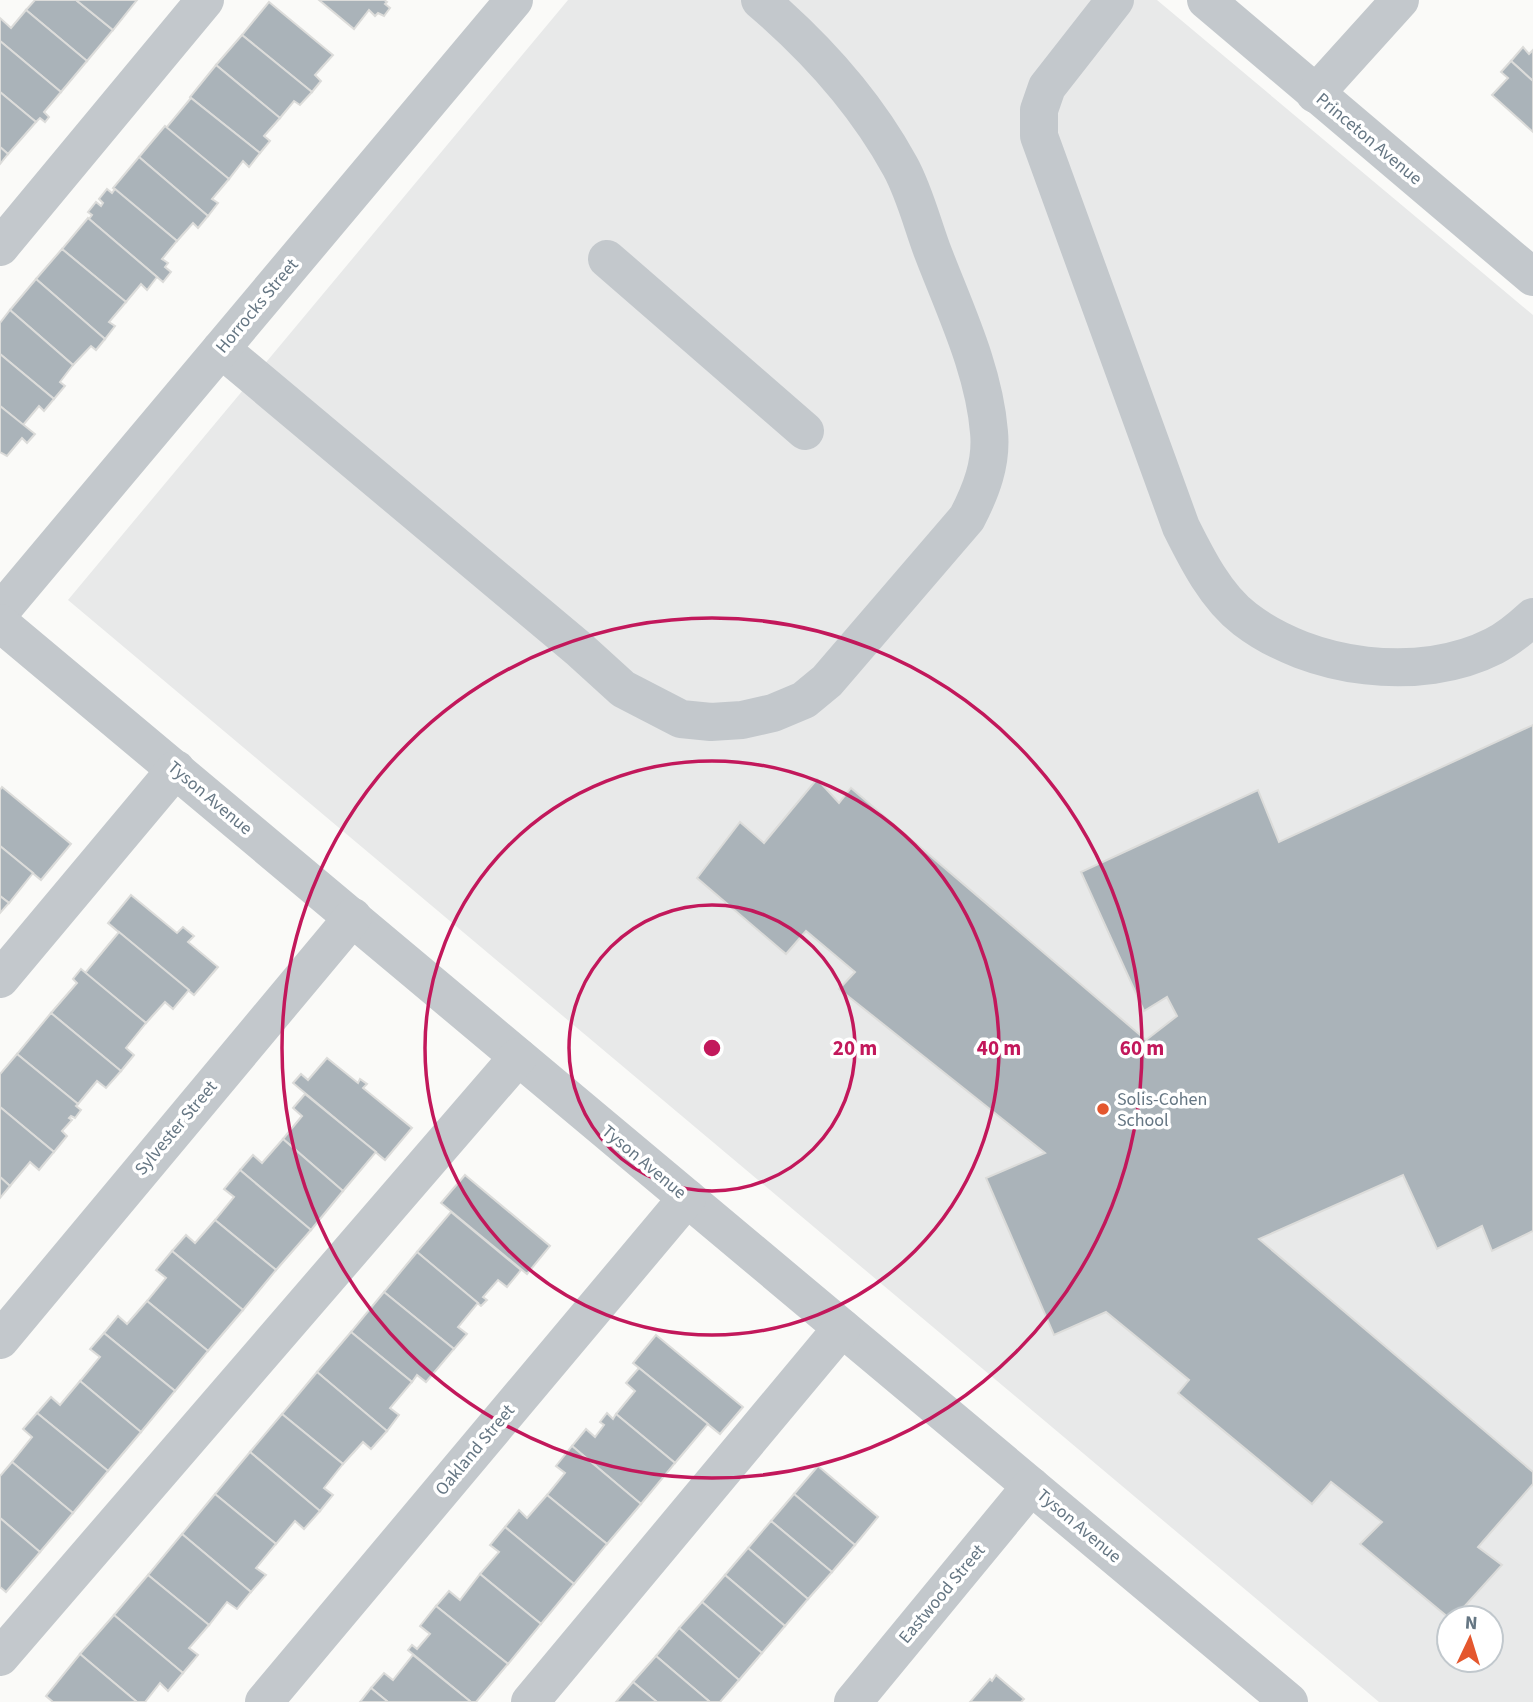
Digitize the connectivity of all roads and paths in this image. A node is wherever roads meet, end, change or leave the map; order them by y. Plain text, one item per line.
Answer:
1 (205, 0) edge
2 (514, 0) edge
3 (760, 0) edge
4 (1115, 0) edge
5 (1206, 0) edge
6 (1399, 0) edge
7 (1315, 94) junction
8 (0, 247) edge
9 (607, 260) dead end
10 (1529, 265) edge
11 (221, 349) junction
12 (805, 431) dead end
13 (0, 612) edge
14 (1533, 617) edge
15 (0, 623) edge
16 (176, 769) junction
17 (353, 917) junction
18 (0, 979) edge
19 (519, 1057) junction
20 (687, 1198) junction
21 (842, 1328) junction
22 (0, 1340) edge
23 (1031, 1486) junction
24 (0, 1657) edge
25 (264, 1702) edge
26 (530, 1702) edge
27 (853, 1702) edge
28 (1289, 1702) edge

1 - 8 street
2 - 11 street, Horrocks Street
3 - 11 street
4 - 14 street
5 - 7 street, Princeton Avenue
6 - 7 street
7 - 10 street, Princeton Avenue
9 - 12 street
11 - 13 street, Horrocks Street
15 - 16 street, Tyson Avenue
16 - 17 street, Tyson Avenue
16 - 18 street
17 - 19 street, Tyson Avenue
17 - 22 street, Sylvester Street
19 - 20 street, Tyson Avenue
19 - 24 street
20 - 21 street, Tyson Avenue
20 - 25 street, Oakland Street
21 - 23 street, Tyson Avenue
21 - 26 street
23 - 27 street, Eastwood Street
23 - 28 street, Tyson Avenue

